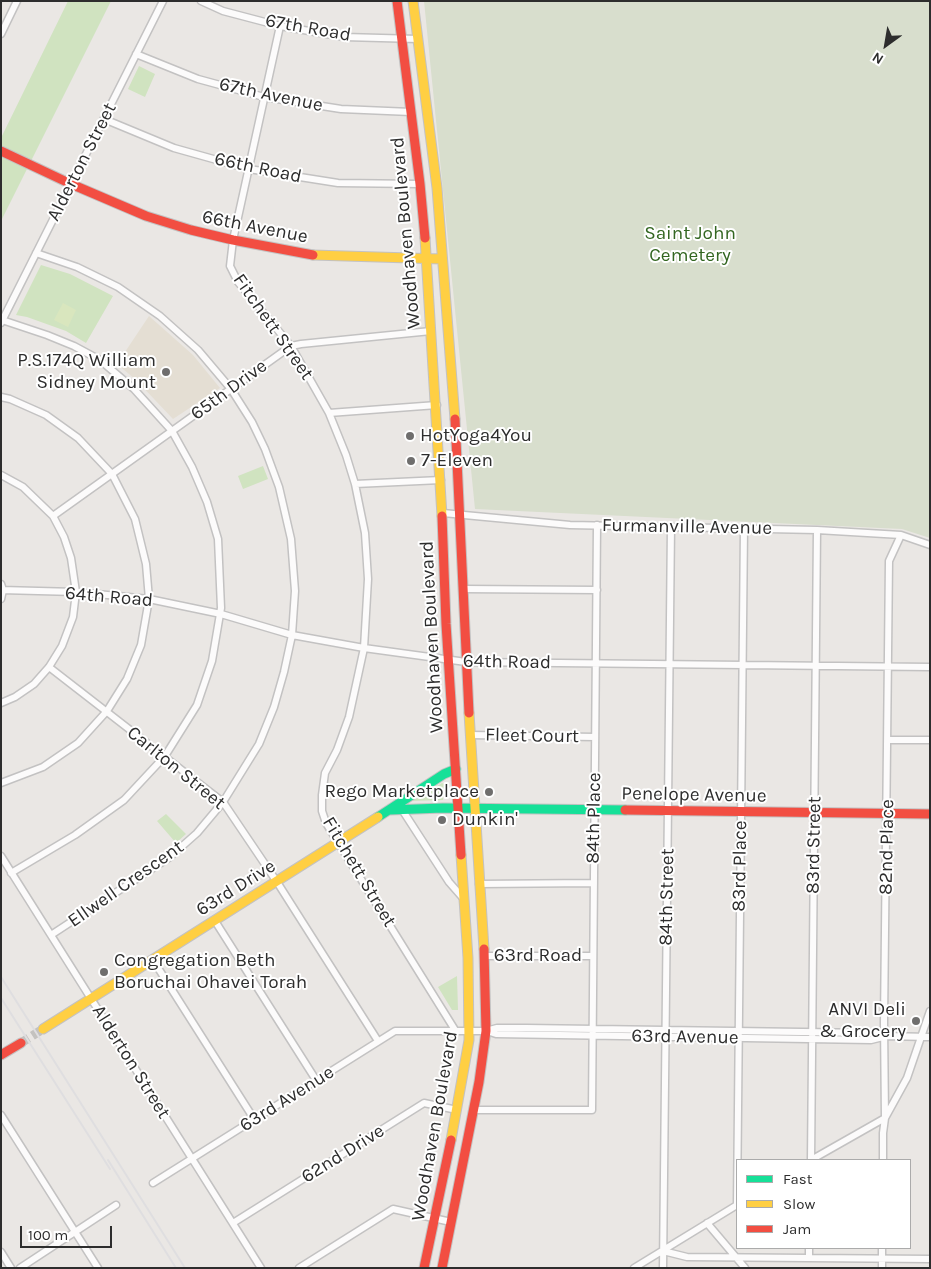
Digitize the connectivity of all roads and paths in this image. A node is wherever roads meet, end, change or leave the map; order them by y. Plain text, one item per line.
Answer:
1 (18, 1) edge
2 (163, 1) edge
3 (200, 1) edge
4 (397, 1) edge
5 (413, 1) edge
6 (280, 26) junction
7 (1, 34) edge
8 (401, 38) junction
9 (418, 38) junction
10 (136, 54) junction
11 (264, 97) junction
12 (411, 112) junction
13 (104, 119) junction
14 (1, 151) edge
15 (249, 169) junction
16 (71, 184) junction
17 (420, 184) junction
18 (233, 240) junction
19 (36, 254) junction
20 (427, 259) junction
21 (442, 259) junction
22 (2, 322) edge
23 (431, 331) junction
24 (291, 346) junction
25 (231, 389) junction
26 (1, 397) edge
27 (436, 404) junction
28 (330, 413) junction
29 (172, 432) junction
30 (112, 474) junction
31 (1, 475) edge
32 (441, 480) junction
33 (355, 484) junction
34 (443, 513) junction
35 (460, 513) junction
36 (52, 516) junction
37 (598, 525) junction
38 (671, 526) junction
39 (744, 528) junction
40 (817, 530) junction
41 (900, 535) junction
42 (930, 545) edge
43 (2, 588) edge
44 (464, 589) junction
45 (597, 590) junction
46 (76, 592) junction
47 (1, 599) edge
48 (149, 599) junction
49 (221, 614) junction
50 (292, 635) junction
51 (364, 648) junction
52 (448, 660) junction
53 (466, 662) junction
54 (596, 663) junction
55 (669, 664) junction
56 (742, 665) junction
57 (815, 666) junction
58 (49, 667) junction
59 (889, 667) junction
60 (930, 667) edge
61 (1, 703) edge
62 (107, 712) junction
63 (470, 735) junction
64 (595, 736) junction
65 (888, 740) junction
66 (930, 740) edge
67 (165, 756) junction
68 (456, 769) junction
69 (1, 783) edge
70 (223, 802) junction
71 (401, 808) junction
72 (457, 809) junction
73 (390, 810) junction
74 (474, 810) junction
75 (594, 810) junction
76 (668, 810) junction
77 (741, 811) junction
78 (814, 812) junction
79 (887, 813) junction
80 (930, 814) edge
81 (338, 842) junction
82 (1, 856) edge
83 (11, 873) junction
84 (277, 882) junction
85 (594, 883) junction
86 (479, 884) junction
87 (465, 899) junction
88 (215, 921) junction
89 (50, 935) junction
90 (484, 956) junction
91 (593, 956) junction
92 (153, 960) junction
93 (91, 999) junction
94 (930, 1011) edge
95 (43, 1029) tunnel mouth
96 (455, 1030) junction
97 (470, 1030) junction
98 (486, 1031) junction
99 (592, 1033) junction
100 (665, 1034) junction
101 (738, 1034) junction
102 (812, 1036) junction
103 (884, 1036) junction
104 (921, 1037) junction
105 (930, 1037) edge
106 (378, 1041) junction
107 (21, 1043) tunnel mouth
108 (1, 1055) edge
109 (316, 1080) junction
110 (457, 1110) junction
111 (474, 1110) junction
112 (1, 1115) edge
113 (885, 1118) junction
114 (254, 1119) junction
115 (192, 1158) junction
116 (737, 1159) edge
117 (811, 1159) edge
118 (813, 1159) edge
119 (883, 1159) edge
120 (153, 1183) dead end
121 (116, 1205) dead end
122 (736, 1206) edge
123 (435, 1219) junction
124 (451, 1222) junction
125 (233, 1223) junction
126 (707, 1223) junction
127 (76, 1232) junction
128 (809, 1249) edge
129 (882, 1249) edge
130 (663, 1251) junction
131 (1, 1252) edge
132 (736, 1257) junction
133 (809, 1257) junction
134 (882, 1258) junction
135 (930, 1259) edge
136 (11, 1268) edge
137 (20, 1268) edge
138 (98, 1268) edge
139 (261, 1268) edge
140 (299, 1268) edge
141 (424, 1268) edge
142 (442, 1268) edge
143 (634, 1268) edge
144 (662, 1268) edge
145 (745, 1268) edge
146 (882, 1268) edge

1 - 7 street
2 - 10 street, Alderton Street
3 - 6 street, 67th Road
4 - 8 main road, Woodhaven Boulevard
5 - 9 main road, Woodhaven Boulevard
6 - 8 street, 67th Road
6 - 11 street, Fitchett Street
8 - 9 street, 67th Road
8 - 12 main road, Woodhaven Boulevard
9 - 21 main road, Woodhaven Boulevard
10 - 11 street, 67th Avenue
10 - 13 street, Alderton Street
11 - 12 street, 67th Avenue
11 - 15 street, Fitchett Street
12 - 17 main road, Woodhaven Boulevard
13 - 15 street, 66th Road
13 - 16 street, Alderton Street
14 - 16 main road, 66th Avenue
15 - 17 street, 66th Road
15 - 18 street, Fitchett Street
16 - 18 main road, 66th Avenue
16 - 19 street, Alderton Street
17 - 20 main road, Woodhaven Boulevard
18 - 20 main road, 66th Avenue
18 - 24 street, Fitchett Street
19 - 22 street, Alderton Street
19 - 25 street, Ellwell Crescent
20 - 21 main road, 66th Avenue
20 - 23 main road, Woodhaven Boulevard
21 - 35 main road, Woodhaven Boulevard
22 - 29 street
23 - 24 street, 65th Drive
23 - 27 main road, Woodhaven Boulevard
24 - 25 street, 65th Drive
24 - 28 street, Fitchett Street
25 - 29 street, 65th Drive
25 - 50 street, Ellwell Crescent
26 - 30 street
27 - 28 street
27 - 32 main road, Woodhaven Boulevard
28 - 33 street, Fitchett Street
29 - 30 street, 65th Drive
29 - 49 street
30 - 36 street, 65th Drive
30 - 48 street
31 - 36 street
32 - 33 street
32 - 34 main road, Woodhaven Boulevard
33 - 51 street, Fitchett Street
34 - 35 street, Furmanville Avenue
34 - 52 main road, Woodhaven Boulevard
35 - 37 street, Furmanville Avenue
35 - 44 main road, Woodhaven Boulevard
36 - 46 street
37 - 38 street, Furmanville Avenue
37 - 45 street, 84th Place
38 - 39 street, Furmanville Avenue
38 - 55 street, 84th Street
39 - 40 street, Furmanville Avenue
39 - 56 street, 83rd Place
40 - 41 street, Furmanville Avenue
40 - 57 street, 83rd Street
41 - 42 street, Furmanville Avenue
41 - 59 street, 82nd Place
43 - 46 street, 64th Road
43 - 47 street
44 - 45 street
44 - 53 main road, Woodhaven Boulevard
45 - 54 street, 84th Place
46 - 48 street, 64th Road
46 - 58 street
48 - 49 street, 64th Road
48 - 62 street
49 - 50 street, 64th Road
49 - 67 street
50 - 51 street, 64th Road
50 - 70 street, Ellwell Crescent
51 - 52 street, 64th Road
51 - 81 street, Fitchett Street
52 - 53 street, 64th Road
52 - 68 main road, Woodhaven Boulevard
53 - 54 street, 64th Road
53 - 63 main road, Woodhaven Boulevard
54 - 55 street, 64th Road
54 - 64 street, 84th Place
55 - 56 street, 64th Road
55 - 76 street, 84th Street
56 - 57 street, 64th Road
56 - 77 street, 83rd Place
57 - 59 street, 64th Road
57 - 78 street, 83rd Street
58 - 61 street
58 - 62 street, Carlton Street
59 - 60 street, 64th Road
59 - 65 street, 82nd Place
62 - 67 street, Carlton Street
62 - 69 street
63 - 64 street, Fleet Court
63 - 74 main road, Woodhaven Boulevard
64 - 75 street, 84th Place
65 - 66 street
65 - 79 street, 82nd Place
67 - 70 street, Carlton Street
67 - 83 street
68 - 72 main road, Woodhaven Boulevard
68 - 73 main road
70 - 84 street, Carlton Street
70 - 89 street, Ellwell Crescent
71 - 72 main road, 63rd Drive
71 - 73 main road, 63rd Drive
71 - 87 street
72 - 74 main road, Penelope Avenue
72 - 87 main road, Woodhaven Boulevard
73 - 81 main road, 63rd Drive
74 - 75 main road, Penelope Avenue
74 - 86 main road, Woodhaven Boulevard
75 - 76 main road, Penelope Avenue
75 - 85 street, 84th Place
76 - 77 main road, Penelope Avenue
76 - 100 street, 84th Street
77 - 78 main road, Penelope Avenue
77 - 101 street, 83rd Place
78 - 79 main road, Penelope Avenue
78 - 102 street, 83rd Street
79 - 80 main road, Penelope Avenue
79 - 103 street, 82nd Place
81 - 84 main road, 63rd Drive
81 - 96 street, Fitchett Street
82 - 83 street, Alderton Street
83 - 89 street, Alderton Street
84 - 88 main road, 63rd Drive
84 - 106 street, Carlton Street
85 - 86 street
85 - 91 street, 84th Place
86 - 90 main road, Woodhaven Boulevard
87 - 97 main road, Woodhaven Boulevard
88 - 92 main road, 63rd Drive
88 - 109 street
89 - 93 street, Alderton Street
90 - 91 street, 63rd Road
90 - 98 main road, Woodhaven Boulevard
91 - 99 street, 84th Place
92 - 93 main road, 63rd Drive
92 - 114 street
93 - 95 main road, 63rd Drive
93 - 115 street, Alderton Street
94 - 104 street
96 - 97 street, 63rd Avenue
96 - 106 street, 63rd Avenue
97 - 98 street, 63rd Avenue
97 - 110 main road, Woodhaven Boulevard
98 - 99 street, 63rd Avenue
98 - 111 main road, Woodhaven Boulevard
99 - 100 street, 63rd Avenue
99 - 111 street, 84th Place
100 - 101 street, 63rd Avenue
100 - 130 street, 84th Street
101 - 102 street, 63rd Avenue
101 - 116 street, 83rd Place
102 - 103 street, 63rd Avenue
102 - 117 street, 83rd Street
103 - 104 street, 63rd Avenue
103 - 113 street, 82nd Place
104 - 105 street, 63rd Avenue
104 - 113 street
106 - 109 street, 63rd Avenue
107 - 108 main road
109 - 114 street, 63rd Avenue
110 - 123 main road, Woodhaven Boulevard
110 - 125 street, 62nd Drive
111 - 124 main road, Woodhaven Boulevard
112 - 127 street
113 - 118 street
113 - 119 street, 82nd Place
114 - 115 street, 63rd Avenue
115 - 120 street, 63rd Avenue
115 - 125 street, Alderton Street
121 - 127 street
122 - 126 street
123 - 124 street
123 - 140 street
123 - 141 main road, Woodhaven Boulevard
124 - 142 main road, Woodhaven Boulevard
125 - 139 street, Alderton Street
126 - 130 street
126 - 132 street
127 - 137 street
127 - 138 street
128 - 133 street
129 - 134 street
130 - 132 street
130 - 143 street
130 - 144 street, 84th Street
131 - 136 street
132 - 133 street
132 - 145 street
133 - 134 street
134 - 135 street
134 - 146 street

